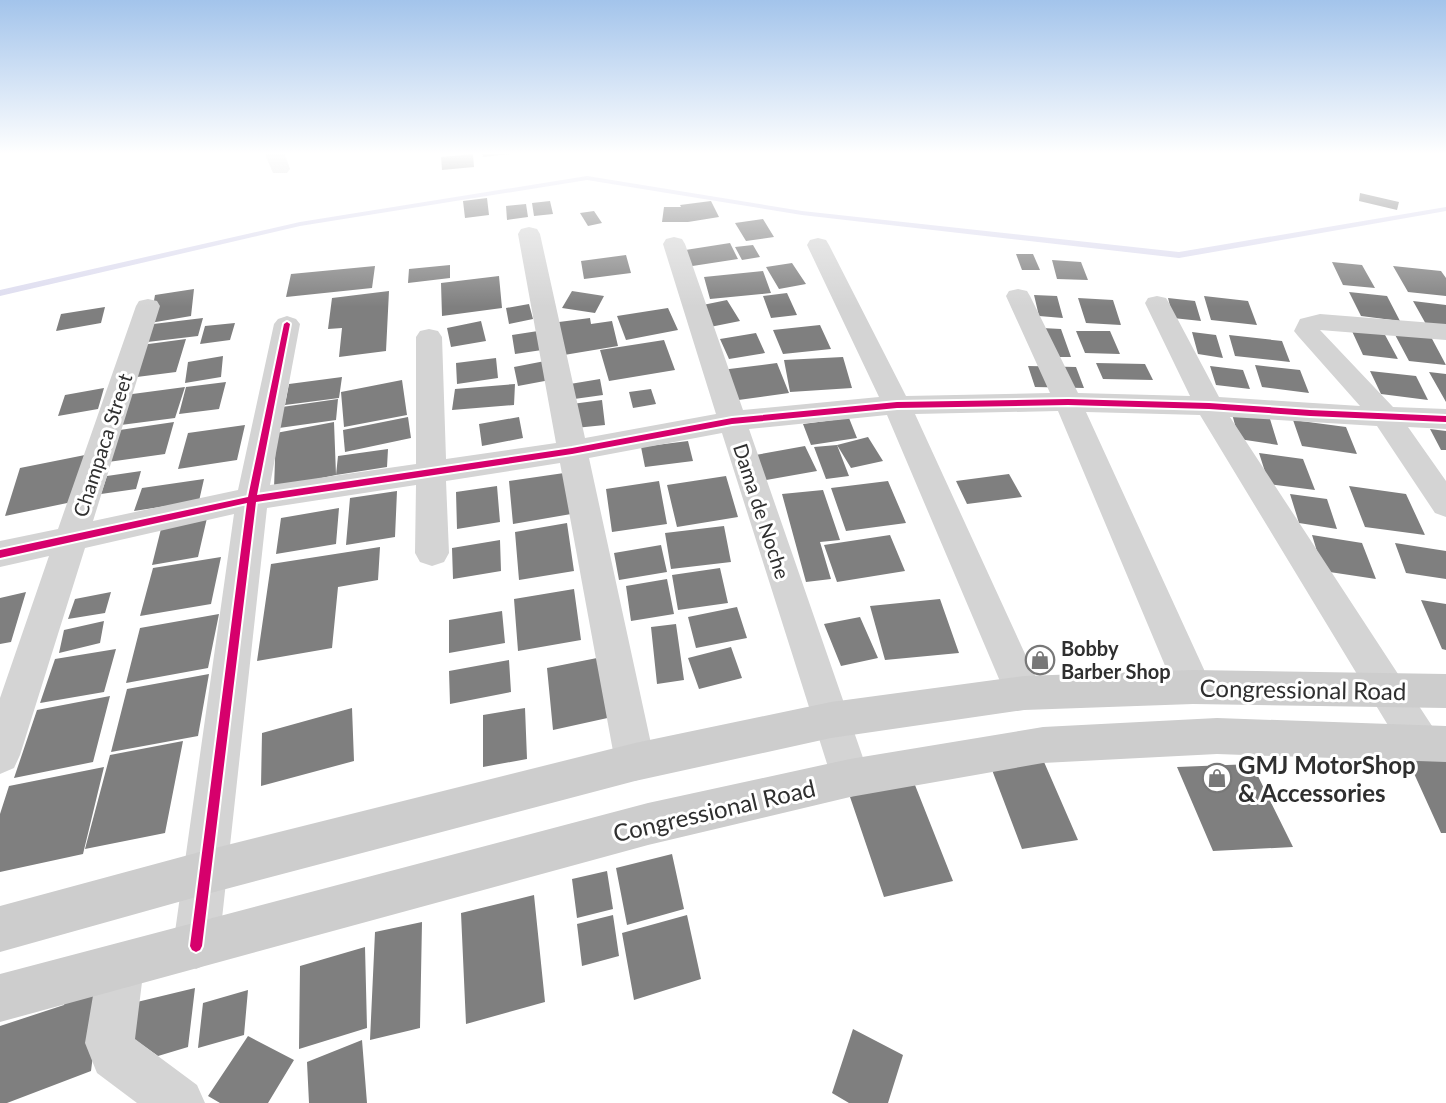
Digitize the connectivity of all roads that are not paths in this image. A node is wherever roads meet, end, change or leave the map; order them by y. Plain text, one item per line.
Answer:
1 (528, 234) dead end
2 (674, 244) dead end
3 (818, 245) dead end
4 (1018, 296) dead end
5 (1157, 303) dead end
6 (148, 306) dead end
7 (286, 324) dead end
8 (1446, 333) edge
9 (429, 337) dead end
10 (1068, 402) junction
11 (897, 405) junction
12 (1209, 406) junction
13 (1386, 417) junction
14 (1446, 419) edge
15 (732, 421) junction
16 (572, 451) junction
17 (431, 473) junction
18 (252, 499) junction
19 (1446, 505) edge
20 (71, 539) junction
21 (432, 553) dead end
22 (0, 554) edge
23 (1193, 687) junction
24 (1387, 689) junction
25 (1446, 691) edge
26 (1024, 693) junction
27 (831, 720) junction
28 (1433, 743) edge
29 (0, 755) edge
30 (635, 762) junction
31 (849, 778) junction
32 (207, 872) junction
33 (0, 929) edge
34 (196, 946) junction
35 (121, 966) junction
36 (0, 998) edge
37 (179, 1103) edge

1 - 16 street
2 - 15 street, Dama de Noche
3 - 11 street
4 - 10 street
5 - 12 street
6 - 20 street, Champaca Street
7 - 18 street
8 - 13 street
9 - 17 street
10 - 11 street
10 - 12 street
10 - 23 street
11 - 15 street
11 - 26 street
12 - 13 street
12 - 24 street
13 - 14 street
13 - 19 street
15 - 16 street
15 - 27 street, Dama de Noche
16 - 17 street
16 - 30 street
17 - 18 street
17 - 21 street
18 - 20 street
18 - 32 street
20 - 22 street
20 - 29 street, Champaca Street
23 - 24 main road, Congressional Road
23 - 26 main road, Congressional Road
24 - 25 main road, Congressional Road
24 - 28 street
26 - 27 main road, Congressional Road
27 - 30 main road, Congressional Road
27 - 31 street, Dama de Noche
28 - 31 main road, Congressional Road
30 - 32 main road, Congressional Road
31 - 34 main road, Congressional Road
32 - 33 main road, Congressional Road
32 - 34 street
34 - 35 main road, Congressional Road
35 - 36 main road, Congressional Road
35 - 37 street

